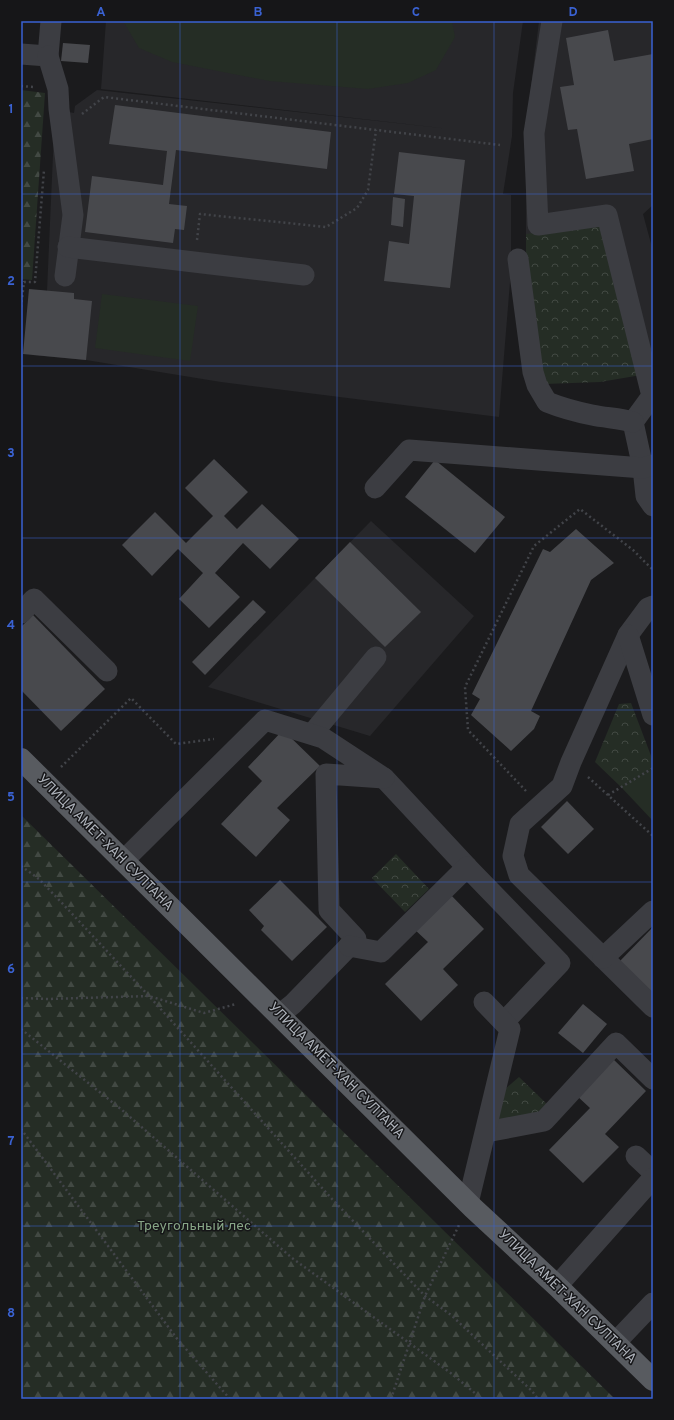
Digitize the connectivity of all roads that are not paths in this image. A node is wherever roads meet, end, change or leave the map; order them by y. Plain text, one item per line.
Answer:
1 (51, 21) edge
2 (552, 21) edge
3 (21, 54) edge
4 (48, 56) junction
5 (68, 247) junction
6 (518, 259) dead end
7 (304, 274) dead end
8 (65, 276) dead end
9 (633, 422) junction
10 (648, 467) edge
11 (375, 488) dead end
12 (653, 506) edge
13 (653, 606) edge
14 (21, 613) edge
15 (628, 636) junction
16 (376, 658) dead end
17 (107, 671) dead end
18 (653, 715) edge
19 (312, 734) junction
20 (21, 759) edge
21 (384, 778) junction
22 (124, 861) junction
23 (467, 867) junction
24 (653, 911) edge
25 (349, 946) junction
26 (603, 958) junction
27 (484, 1002) dead end
28 (653, 1008) edge
29 (279, 1015) junction
30 (504, 1022) junction
31 (653, 1079) edge
32 (486, 1132) junction
33 (636, 1156) dead end
34 (653, 1172) edge
35 (653, 1178) edge
36 (470, 1205) junction
37 (557, 1286) junction
38 (653, 1303) edge
39 (615, 1343) junction
40 (653, 1380) edge

1 - 4 street
2 - 9 street
3 - 4 street
4 - 5 street
5 - 7 street
5 - 8 street
6 - 9 street
9 - 10 street
10 - 11 street
10 - 12 street
13 - 15 street
14 - 17 street
15 - 18 street
15 - 26 street
16 - 19 street
19 - 21 street
19 - 22 street
20 - 22 main road, УЛИЦА АМЕТ-ХАН СУЛТАНА
21 - 23 street
21 - 25 street
22 - 29 main road, УЛИЦА АМЕТ-ХАН СУЛТАНА
23 - 25 street
23 - 30 street
24 - 26 street
25 - 29 street
26 - 28 street
27 - 30 street
29 - 36 main road, УЛИЦА АМЕТ-ХАН СУЛТАНА
30 - 32 street
31 - 32 street
32 - 36 street
33 - 34 street
35 - 37 street
36 - 37 main road, УЛИЦА АМЕТ-ХАН СУЛТАНА
37 - 39 main road, УЛИЦА АМЕТ-ХАН СУЛТАНА
38 - 39 street
39 - 40 main road, УЛИЦА АМЕТ-ХАН СУЛТАНА

